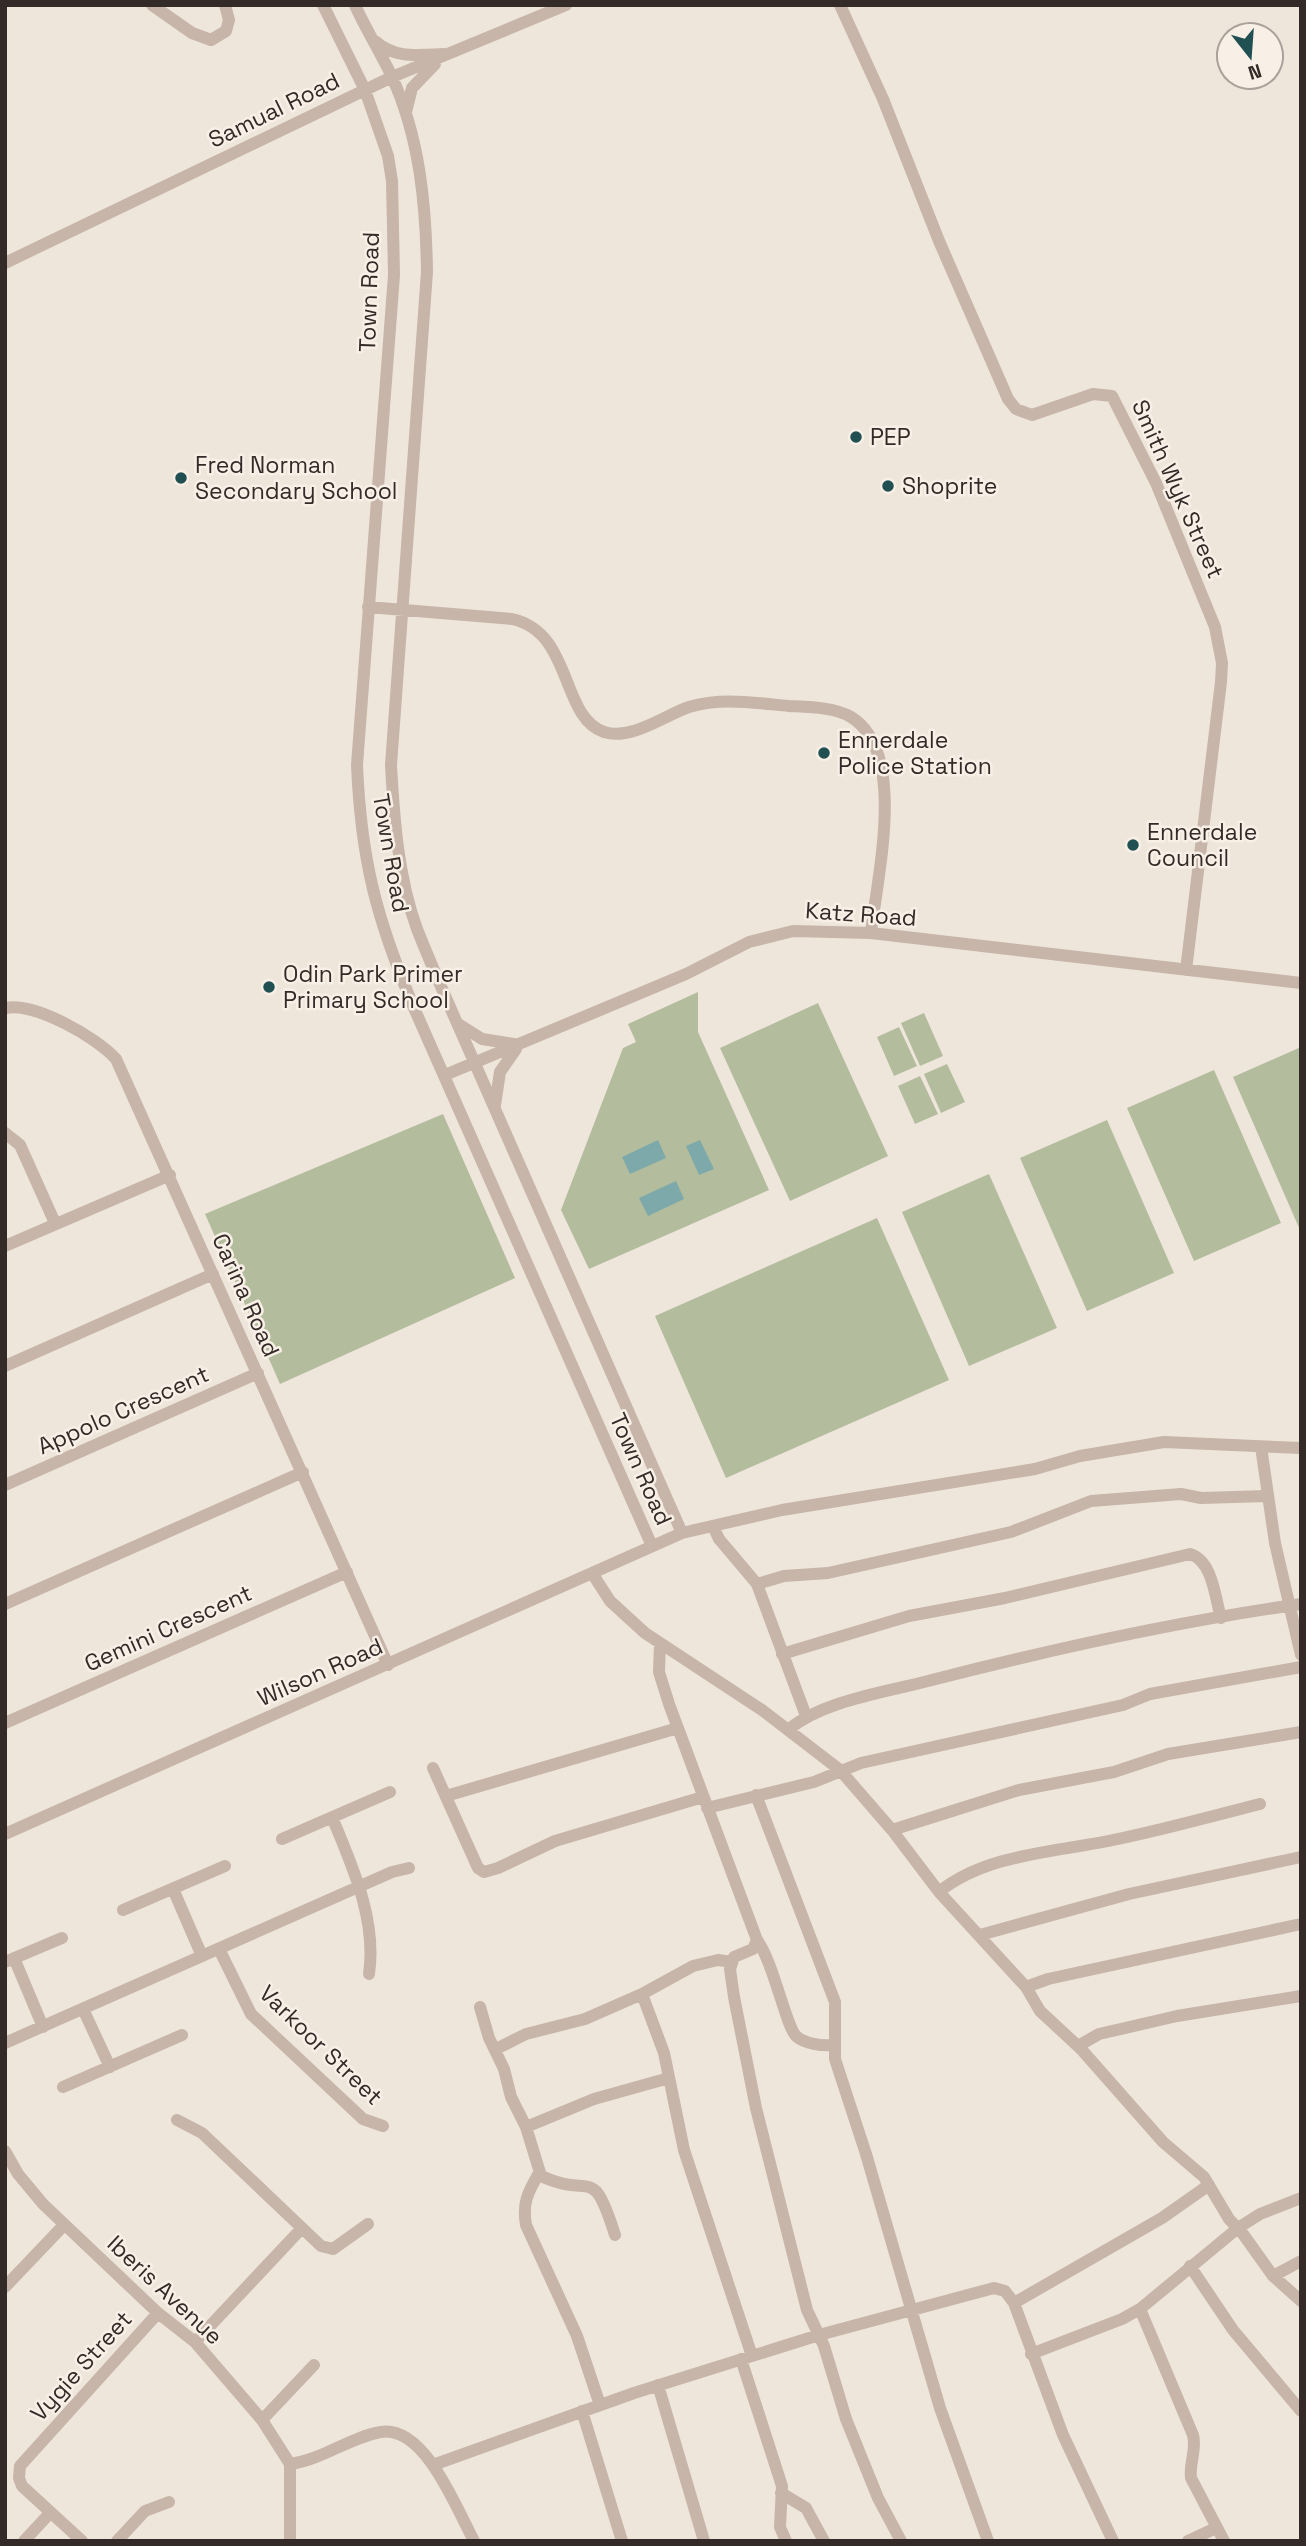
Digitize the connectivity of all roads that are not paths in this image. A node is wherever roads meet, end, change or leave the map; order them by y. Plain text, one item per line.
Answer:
1 (152, 5) edge
2 (225, 5) edge
3 (323, 5) edge
4 (355, 5) edge
5 (566, 5) edge
6 (841, 5) edge
7 (369, 36) junction
8 (446, 56) junction
9 (392, 77) junction
10 (365, 90) junction
11 (407, 118) junction
12 (5, 263) edge
13 (368, 607) junction
14 (402, 610) junction
15 (872, 933) junction
16 (1186, 970) junction
17 (1301, 984) edge
18 (5, 1008) edge
19 (457, 1022) junction
20 (522, 1044) junction
21 (475, 1063) junction
22 (445, 1075) junction
23 (495, 1108) junction
24 (5, 1133) edge
25 (170, 1175) junction
26 (55, 1223) junction
27 (5, 1246) edge
28 (214, 1273) junction
29 (5, 1366) edge
30 (258, 1373) junction
31 (1261, 1447) junction
32 (1301, 1448) edge
33 (303, 1472) junction
34 (5, 1485) edge
35 (1267, 1496) junction
36 (713, 1526) junction
37 (682, 1533) junction
38 (652, 1546) junction
39 (347, 1572) junction
40 (592, 1573) junction
41 (757, 1584) junction
42 (5, 1604) edge
43 (1295, 1605) edge
44 (1221, 1618) junction
45 (660, 1643) junction
46 (782, 1654) junction
47 (1301, 1655) edge
48 (388, 1665) junction
49 (1301, 1667) edge
50 (806, 1716) junction
51 (5, 1723) edge
52 (678, 1728) junction
53 (789, 1729) junction
54 (1301, 1732) edge
55 (433, 1768) dead end
56 (840, 1770) junction
57 (390, 1792) dead end
58 (756, 1794) junction
59 (446, 1796) junction
60 (705, 1802) junction
61 (1260, 1804) dead end
62 (332, 1817) junction
63 (892, 1830) junction
64 (5, 1834) edge
65 (282, 1839) dead end
66 (1301, 1857) edge
67 (225, 1866) dead end
68 (410, 1868) dead end
69 (360, 1886) junction
70 (173, 1889) junction
71 (939, 1892) junction
72 (123, 1910) dead end
73 (1301, 1924) edge
74 (980, 1935) junction
75 (62, 1938) dead end
76 (757, 1940) junction
77 (219, 1949) junction
78 (202, 1956) junction
79 (10, 1960) edge
80 (732, 1962) junction
81 (369, 1974) dead end
82 (1026, 1987) junction
83 (642, 1994) junction
84 (1301, 1996) edge
85 (480, 2007) dead end
86 (83, 2009) junction
87 (43, 2027) junction
88 (182, 2035) dead end
89 (5, 2043) edge
90 (833, 2045) junction
91 (1078, 2046) junction
92 (496, 2049) junction
93 (110, 2067) junction
94 (670, 2078) junction
95 (63, 2087) dead end
96 (177, 2120) dead end
97 (383, 2126) dead end
98 (526, 2127) junction
99 (5, 2151) edge
100 (539, 2173) junction
101 (1209, 2185) junction
102 (1301, 2198) edge
103 (368, 2224) dead end
104 (64, 2225) junction
105 (302, 2228) junction
106 (1238, 2228) junction
107 (615, 2235) dead end
108 (1301, 2261) edge
109 (1190, 2266) junction
110 (1273, 2276) junction
111 (5, 2287) edge
112 (1301, 2301) edge
113 (1014, 2303) junction
114 (911, 2309) junction
115 (1140, 2309) junction
116 (158, 2313) junction
117 (819, 2335) junction
118 (195, 2342) junction
119 (1031, 2354) junction
120 (747, 2358) junction
121 (314, 2365) dead end
122 (658, 2385) junction
123 (600, 2405) junction
124 (582, 2411) junction
125 (1301, 2411) edge
126 (262, 2420) junction
127 (290, 2464) junction
128 (433, 2465) junction
129 (781, 2493) junction
130 (169, 2501) dead end
131 (50, 2513) junction
132 (1216, 2528) junction
133 (24, 2541) edge
134 (82, 2541) edge
135 (117, 2541) edge
136 (290, 2541) edge
137 (474, 2541) edge
138 (622, 2541) edge
139 (704, 2541) edge
140 (786, 2541) edge
141 (824, 2541) edge
142 (901, 2541) edge
143 (988, 2541) edge
144 (1113, 2541) edge
145 (1188, 2541) edge
146 (1223, 2541) edge

1 - 2 street
3 - 10 street, Town Road
4 - 7 street, Town Road
5 - 8 street, Samual Road
6 - 16 street, Smith Wyk Street
7 - 8 street
7 - 9 street, Town Road
8 - 9 street, Samual Road
8 - 11 street
9 - 10 street, Samual Road
9 - 11 street, Town Road
10 - 12 street, Samual Road
10 - 13 street, Town Road
11 - 14 street, Town Road
13 - 14 street
13 - 22 street, Town Road
14 - 15 street
14 - 19 street, Town Road
15 - 16 street, Katz Road
15 - 20 street, Katz Road
16 - 17 street, Katz Road
18 - 25 street, Carina Road
19 - 20 street
19 - 21 street, Town Road
20 - 21 street, Katz Road
20 - 23 street
21 - 22 street, Katz Road
21 - 23 street, Town Road
22 - 38 street, Town Road
23 - 37 street, Town Road
24 - 26 street
25 - 26 street
25 - 28 street, Carina Road
26 - 27 street
28 - 29 street
28 - 30 street, Carina Road
30 - 33 street, Carina Road
30 - 34 street, Appolo Crescent
31 - 32 street
31 - 35 street
31 - 36 street
33 - 39 street, Carina Road
33 - 42 street
35 - 41 street
35 - 43 street
36 - 37 street
36 - 41 street
37 - 38 street, Town Road
38 - 40 street, Wilson Road
39 - 48 street, Carina Road
39 - 51 street, Gemini Crescent
40 - 45 street
40 - 48 street, Wilson Road
41 - 46 street
43 - 44 street
43 - 47 street
44 - 46 street
44 - 50 street
45 - 52 street
45 - 53 street
46 - 50 street
48 - 64 street, Wilson Road
49 - 56 street
50 - 53 street
52 - 59 street
52 - 60 street
53 - 56 street
54 - 63 street
55 - 59 street
56 - 58 street
56 - 63 street
57 - 62 street
58 - 60 street
58 - 90 street
59 - 60 street
60 - 76 street
61 - 71 street
62 - 65 street
62 - 69 street
63 - 71 street
66 - 74 street
67 - 70 street
68 - 69 street
69 - 77 street
69 - 81 street
70 - 72 street
70 - 78 street
71 - 74 street
73 - 82 street
74 - 82 street
75 - 79 street
76 - 80 street
76 - 90 street
77 - 78 street
77 - 97 street, Varkoor Street
78 - 86 street
79 - 87 street
80 - 83 street
80 - 117 street
82 - 91 street
83 - 92 street
83 - 94 street
84 - 91 street
85 - 92 street
86 - 87 street
86 - 93 street
87 - 89 street
88 - 93 street
90 - 114 street
91 - 101 street
92 - 98 street
93 - 95 street
94 - 98 street
94 - 120 street
96 - 105 street
98 - 100 street
99 - 104 street, Iberis Avenue
100 - 107 street
100 - 123 street
101 - 106 street
101 - 113 street
102 - 106 street
103 - 105 street
104 - 111 street
104 - 116 street, Iberis Avenue
105 - 118 street
106 - 109 street
106 - 110 street
108 - 110 street
109 - 115 street
109 - 125 street
110 - 112 street
113 - 114 street
113 - 119 street
114 - 117 street
114 - 143 street
115 - 119 street
115 - 132 street
116 - 118 street, Iberis Avenue
116 - 131 street, Vygie Street
117 - 120 street
117 - 142 street
118 - 126 street, Iberis Avenue
119 - 144 street
120 - 122 street
120 - 129 street
121 - 126 street
122 - 123 street
122 - 139 street
123 - 124 street
124 - 128 street
124 - 138 street
126 - 127 street, Iberis Avenue
127 - 128 street
127 - 136 street
128 - 137 street
129 - 140 street
129 - 141 street
130 - 135 street
131 - 133 street
131 - 134 street, Vygie Street
132 - 145 street
132 - 146 street

